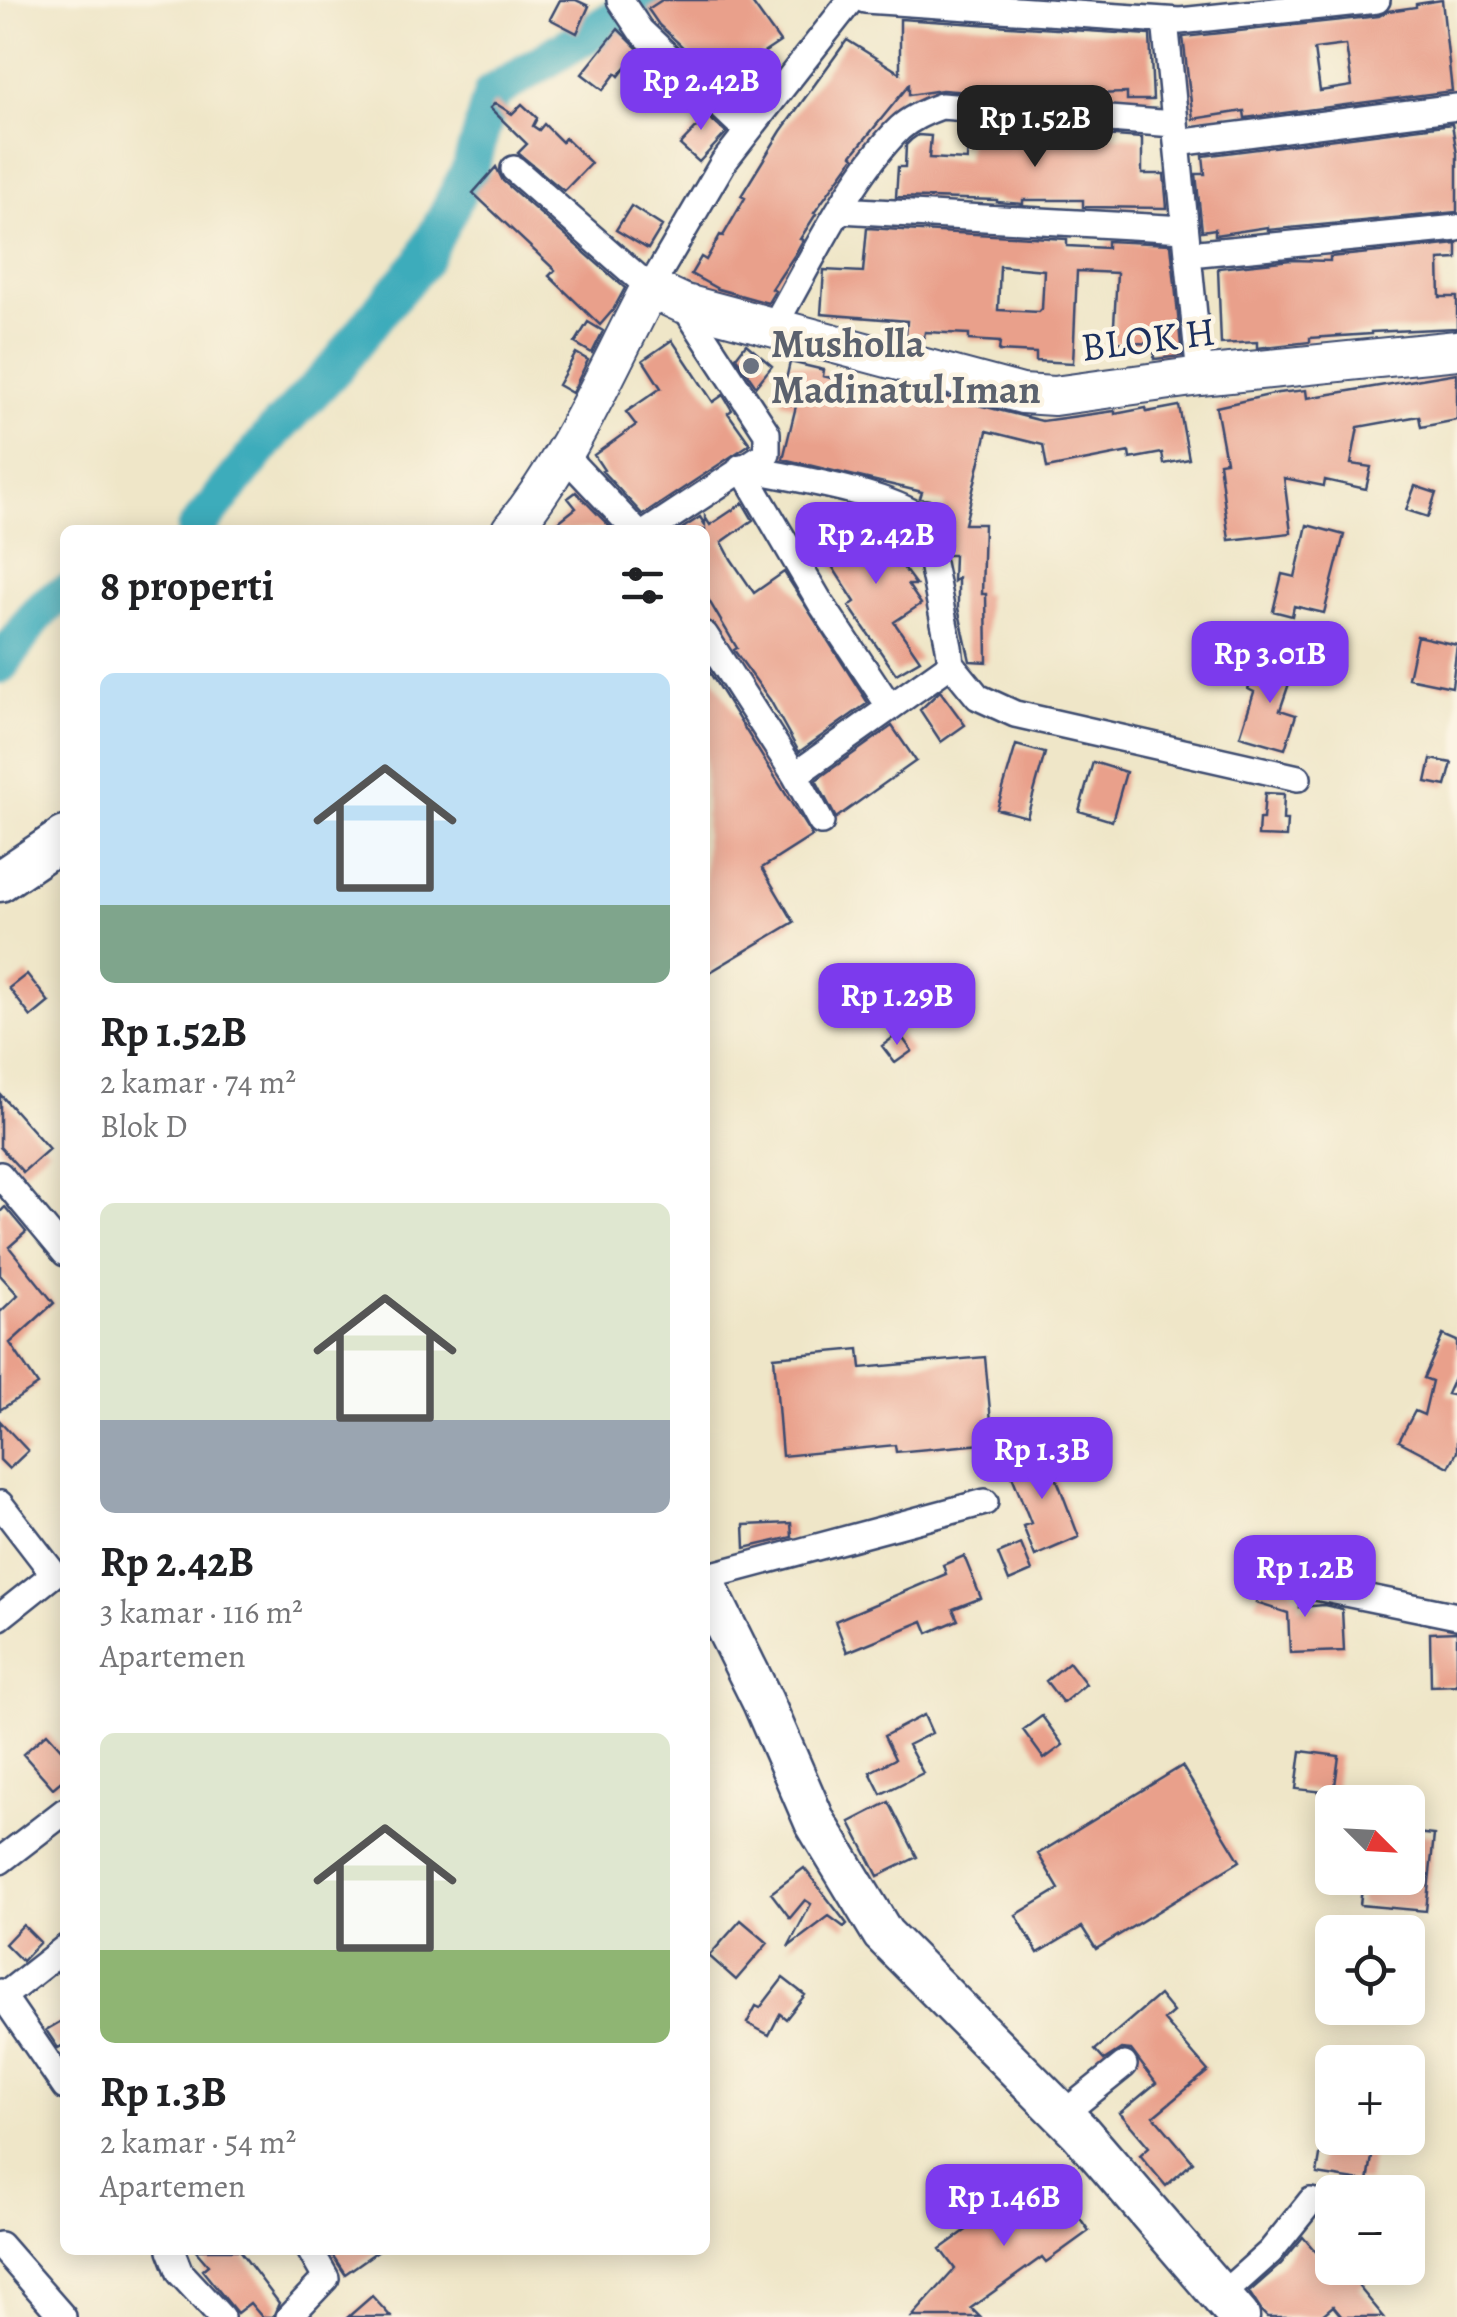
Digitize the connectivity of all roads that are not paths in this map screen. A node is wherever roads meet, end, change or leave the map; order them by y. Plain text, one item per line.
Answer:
1 (851, 0) edge
2 (865, 0) edge
3 (1377, 0) edge
4 (613, 1) edge
5 (1165, 20) junction
6 (1457, 107) edge
7 (747, 131) junction
8 (1176, 133) junction
9 (514, 169) dead end
10 (840, 210) junction
11 (1457, 228) edge
12 (1187, 242) junction
13 (666, 295) junction
14 (774, 326) junction
15 (1457, 350) edge
16 (1200, 376) junction
17 (563, 454) junction
18 (740, 467) junction
19 (515, 525) edge
20 (630, 525) edge
21 (657, 525) edge
22 (710, 643) edge
23 (951, 664) junction
24 (890, 706) junction
25 (795, 775) junction
26 (1298, 778) dead end
27 (821, 822) dead end
28 (60, 841) edge
29 (0, 881) edge
30 (0, 1175) edge
31 (60, 1248) edge
32 (985, 1502) dead end
33 (0, 1504) edge
34 (710, 1576) edge
35 (1306, 1585) dead end
36 (710, 1596) edge
37 (1457, 1616) edge
38 (0, 1617) edge
39 (60, 1815) edge
40 (0, 1861) edge
41 (60, 1952) edge
42 (2, 1994) edge
43 (1124, 2065) dead end
44 (60, 2080) edge
45 (1062, 2115) junction
46 (1312, 2201) dead end
47 (0, 2245) edge
48 (173, 2255) edge
49 (313, 2255) edge
50 (1231, 2306) edge
51 (63, 2317) edge
52 (221, 2317) edge
53 (289, 2317) edge

1 - 7 street
2 - 5 street
3 - 5 street
4 - 7 street
5 - 8 street
6 - 8 street
7 - 13 street
8 - 10 street
8 - 12 street
9 - 13 street
10 - 12 street
10 - 14 street
11 - 12 street
12 - 16 street
13 - 14 street, BLOK H
13 - 17 street
13 - 18 street
14 - 16 street, BLOK H
15 - 16 street, BLOK H
17 - 19 street
17 - 20 street
18 - 21 street
18 - 23 street
18 - 24 street
22 - 25 street
23 - 24 street
23 - 26 street
24 - 25 street
25 - 27 street
28 - 29 main road
30 - 31 street
32 - 34 street
33 - 38 street
35 - 37 street
36 - 45 main road
39 - 40 street
41 - 42 street
42 - 44 street
43 - 45 street
45 - 50 main road
46 - 50 street
47 - 51 street
48 - 52 street
49 - 53 street

